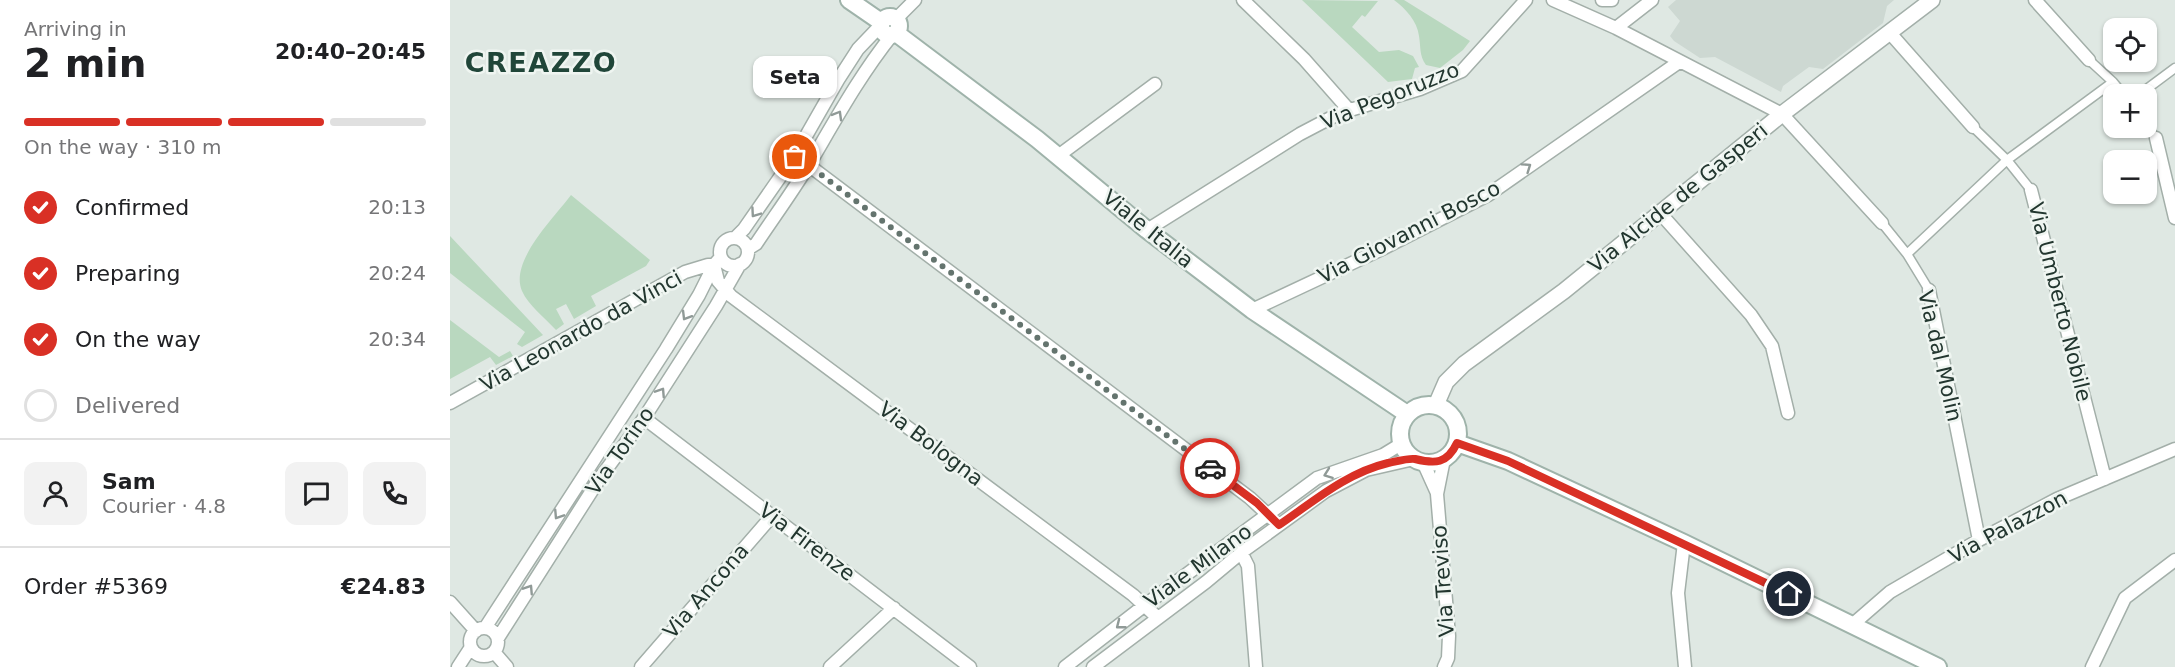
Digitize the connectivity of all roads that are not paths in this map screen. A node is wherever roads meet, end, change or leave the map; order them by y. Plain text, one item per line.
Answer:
1 (849, 0) edge
2 (915, 0) edge
3 (1243, 0) edge
4 (1526, 0) edge
5 (1553, 0) edge
6 (1602, 0) edge
7 (1612, 0) edge
8 (1652, 0) edge
9 (1932, 0) edge
10 (2035, 0) edge
11 (889, 27) junction
12 (1616, 28) junction
13 (1890, 33) junction
14 (2089, 60) joint
15 (1679, 62) junction
16 (2175, 68) edge
17 (2113, 82) joint
18 (1155, 84) dead end
19 (2153, 84) edge
20 (1349, 110) junction
21 (1782, 114) junction
22 (1973, 127) joint
23 (2156, 138) edge
24 (1058, 156) junction
25 (795, 157) junction
26 (2007, 160) junction
27 (808, 166) junction
28 (2031, 190) joint
29 (1660, 213) junction
30 (2175, 218) edge
31 (1882, 223) joint
32 (1147, 230) junction
33 (735, 238) junction
34 (748, 249) junction
35 (1907, 255) junction
36 (720, 262) junction
37 (740, 264) junction
38 (1929, 290) joint
39 (726, 291) junction
40 (1252, 310) junction
41 (450, 403) edge
42 (1436, 405) junction
43 (1788, 413) dead end
44 (1407, 414) junction
45 (644, 418) junction
46 (1457, 443) junction
47 (1401, 444) junction
48 (2175, 449) edge
49 (1444, 459) junction
50 (1418, 460) junction
51 (2105, 479) junction
52 (1437, 494) junction
53 (1269, 514) junction
54 (772, 516) junction
55 (1279, 525) junction
56 (1234, 539) junction
57 (1979, 540) junction
58 (1684, 543) junction
59 (1242, 552) junction
60 (2175, 560) edge
61 (450, 602) edge
62 (1144, 605) junction
63 (894, 608) junction
64 (1158, 618) junction
65 (1852, 625) junction
66 (481, 629) junction
67 (498, 638) junction
68 (1096, 643) junction
69 (471, 647) junction
70 (484, 658) edge
71 (1099, 665) edge
72 (458, 667) edge
73 (507, 667) edge
74 (641, 667) edge
75 (830, 667) edge
76 (970, 667) edge
77 (1065, 667) edge
78 (1256, 667) edge
79 (1444, 667) edge
80 (1685, 667) edge
81 (1938, 667) edge
82 (2092, 667) edge

1 - 11 main road, Viale Italia
2 - 11 street
3 - 20 street
4 - 20 street, Via Pegoruzzo
5 - 12 street
6 - 7 street
8 - 12 street
9 - 13 street, Via Alcide de Gasperi
10 - 14 street
11 - 24 main road, Viale Italia
11 - 25 street, Via Torino
27 -> 11 street, Via Torino
12 - 15 street
13 - 21 street, Via Alcide de Gasperi
13 - 22 street, Via Umberto Nobile
14 - 17 street
15 - 21 street
40 -> 15 street, Via Giovanni Bosco
16 - 19 street
17 - 26 street
18 - 24 street
20 - 32 street, Via Pegoruzzo
21 - 29 street, Via Alcide de Gasperi
21 - 31 street, Via dal Molin
22 - 26 street, Via Umberto Nobile
23 - 30 street
24 - 32 main road, Viale Italia
25 - 27 street
25 -> 33 street, Via Torino
26 - 28 street, Via Umberto Nobile
26 - 35 street
27 - 34 street, Via Torino
27 - 53 street
28 - 51 street, Via Umberto Nobile
29 - 42 street, Via Alcide de Gasperi
29 - 43 street
31 - 35 street, Via dal Molin
32 - 40 main road, Viale Italia
33 - 34 street
33 - 36 street, Via Torino
34 - 37 street, Via Torino
35 - 38 street, Via dal Molin
36 - 37 street
36 - 39 street, Via Bologna
36 - 41 street, Via Leonardo da Vinci
36 -> 66 street, Via Torino
37 - 39 street, Via Torino
38 - 57 street, Via dal Molin
45 -> 39 street, Via Torino
39 - 62 street, Via Bologna
40 - 44 main road, Viale Italia
42 - 44 main road
42 - 46 main road
44 - 47 main road
45 - 54 street, Via Firenze
67 -> 45 street, Via Torino
46 - 49 main road
46 - 58 main road
47 - 50 main road
47 -> 53 street, Viale Milano
48 - 51 street, Via Palazzon
49 - 50 main road
49 - 52 street, Via Treviso
50 - 52 street, Via Treviso
50 - 55 street, Viale Milano
51 - 57 street, Via Palazzon
52 - 79 street, Via Treviso
53 - 55 street
53 - 56 street, Viale Milano
54 - 63 street, Via Firenze
54 - 74 street, Via Ancona
55 - 59 street, Viale Milano
56 - 59 street
56 - 62 street, Viale Milano
57 - 65 street, Via Palazzon
58 - 65 main road
58 - 80 street
59 - 64 street, Viale Milano
59 - 78 street
60 - 82 street
61 - 66 street
62 - 64 street, Via Bologna
62 -> 68 street, Viale Milano
63 - 75 street
63 - 76 street, Via Firenze
64 - 71 street, Viale Milano
65 - 81 main road
66 - 67 street
66 - 69 street
67 - 70 street
68 - 71 street
68 - 77 street, Viale Milano
69 - 70 street
69 - 72 street
70 - 73 street

